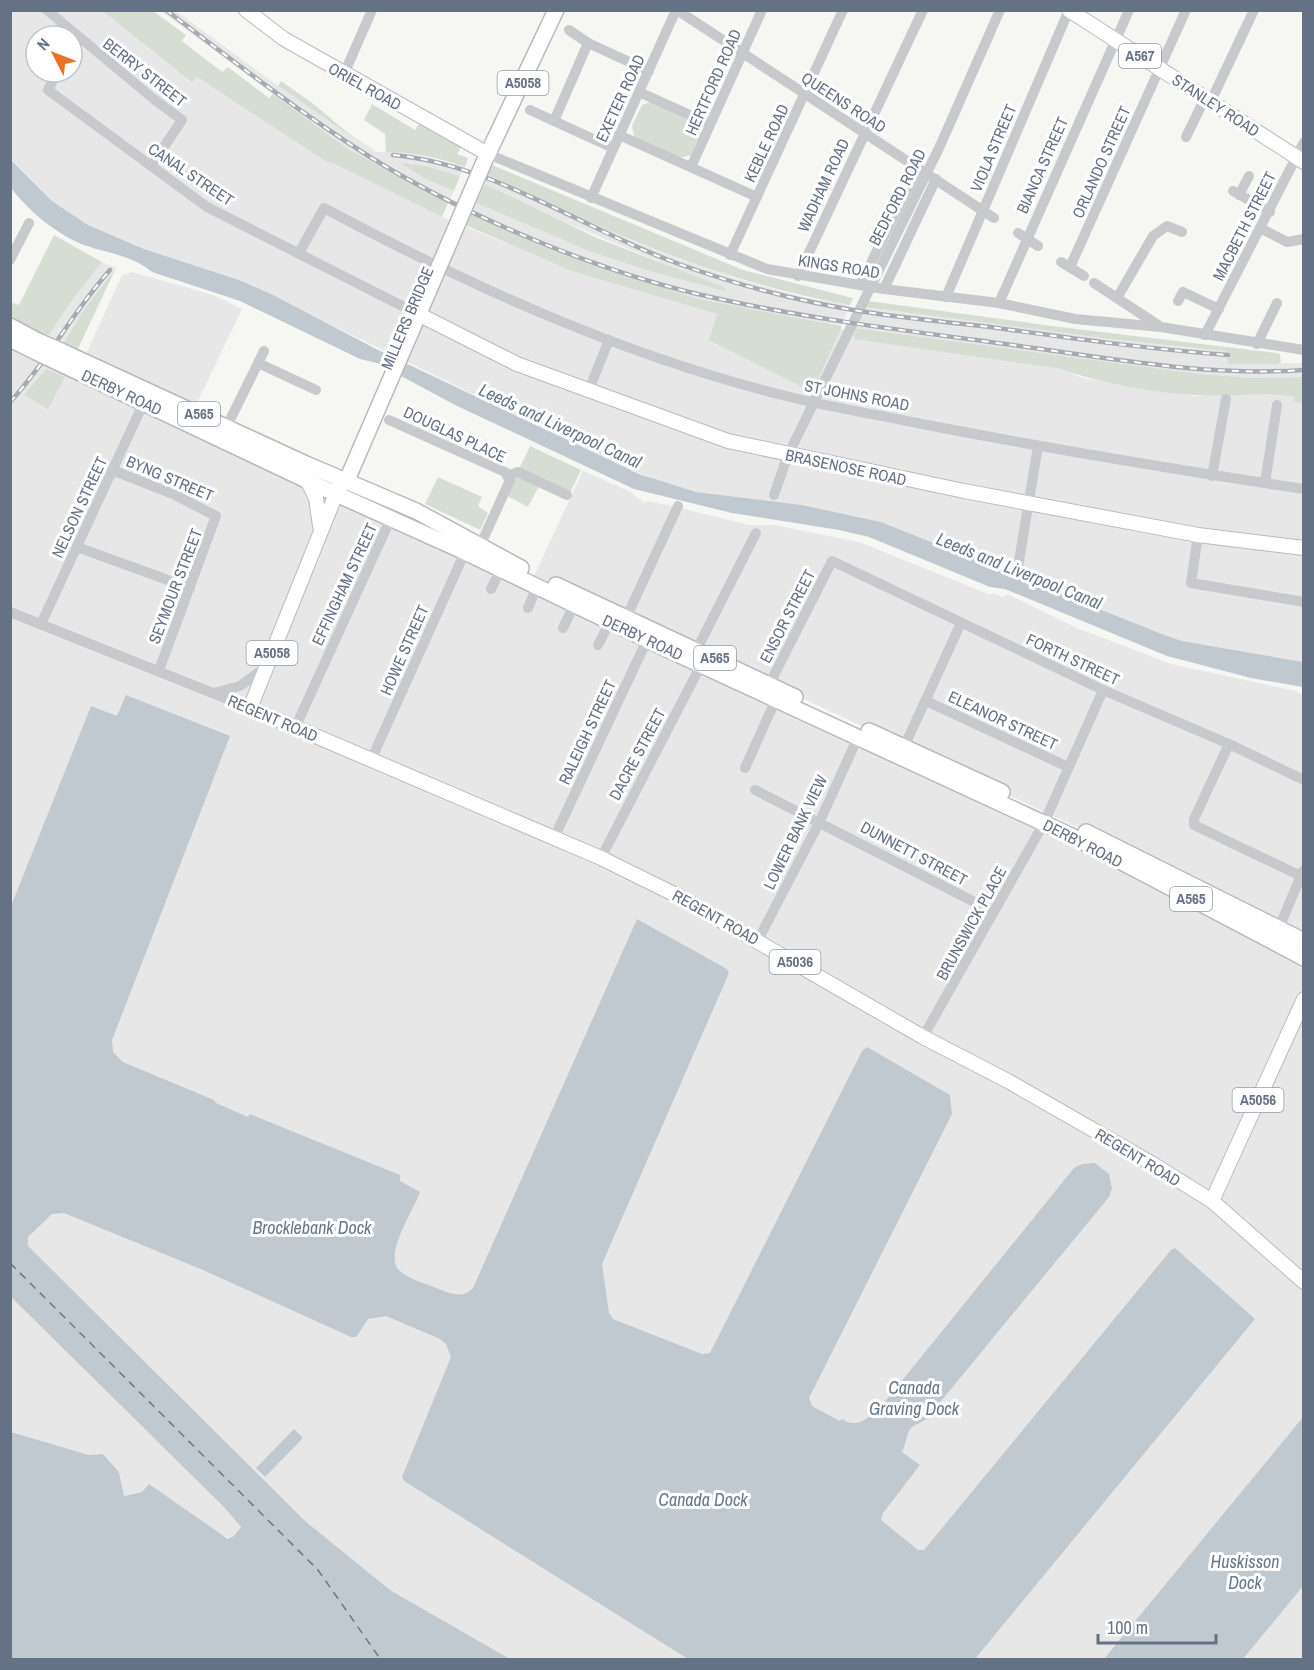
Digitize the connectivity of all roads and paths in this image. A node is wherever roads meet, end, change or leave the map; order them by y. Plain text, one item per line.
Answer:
1 (47, 10) edge
2 (246, 10) edge
3 (372, 10) edge
4 (545, 10) edge
5 (556, 10) edge
6 (677, 10) edge
7 (762, 10) edge
8 (843, 10) edge
9 (923, 10) edge
10 (1000, 10) edge
11 (1069, 10) edge
12 (1129, 10) edge
13 (1186, 10) edge
14 (1254, 10) edge
15 (63, 24) edge
16 (569, 30) dead end
17 (1114, 40) junction
18 (84, 42) edge
19 (588, 43) junction
20 (742, 53) junction
21 (1160, 69) junction
22 (649, 71) junction
23 (344, 74) junction
24 (51, 84) edge
25 (639, 92) junction
26 (805, 94) junction
27 (1208, 99) junction
28 (530, 110) dead end
29 (554, 121) junction
30 (710, 124) junction
31 (865, 133) junction
32 (619, 135) junction
33 (1186, 137) dead end
34 (1304, 142) edge
35 (614, 148) junction
36 (482, 156) junction
37 (1300, 159) edge
38 (151, 166) junction
39 (691, 167) junction
40 (922, 170) junction
41 (1249, 176) dead end
42 (936, 179) junction
43 (757, 197) junction
44 (591, 198) junction
45 (982, 210) junction
46 (1270, 212) junction
47 (994, 218) dead end
48 (29, 223) dead end
49 (1260, 228) junction
50 (1182, 232) dead end
51 (1022, 236) junction
52 (1304, 239) edge
53 (1038, 246) dead end
54 (299, 253) junction
55 (730, 255) junction
56 (10, 260) edge
57 (798, 276) junction
58 (1084, 276) dead end
59 (1094, 283) dead end
60 (860, 285) junction
61 (884, 289) junction
62 (1183, 293) dead end
63 (946, 297) junction
64 (1117, 298) junction
65 (999, 303) junction
66 (1276, 303) dead end
67 (1219, 309) junction
68 (412, 316) junction
69 (10, 326) edge
70 (1161, 327) junction
71 (1205, 335) junction
72 (10, 339) edge
73 (609, 340) junction
74 (1257, 344) junction
75 (38, 347) junction
76 (1304, 350) edge
77 (264, 351) dead end
78 (58, 356) junction
79 (258, 363) junction
80 (316, 390) dead end
81 (588, 392) junction
82 (1226, 399) dead end
83 (144, 402) junction
84 (814, 402) junction
85 (1277, 405) dead end
86 (389, 420) dead end
87 (227, 426) junction
88 (1038, 446) junction
89 (788, 455) junction
90 (112, 470) junction
91 (507, 476) junction
92 (1212, 476) junction
93 (307, 480) junction
94 (1265, 483) junction
95 (340, 484) junction
96 (1304, 489) edge
97 (567, 495) dead end
98 (774, 495) dead end
99 (1028, 502) junction
100 (678, 506) dead end
101 (215, 513) joint
102 (391, 518) junction
103 (756, 533) dead end
104 (319, 534) junction
105 (1198, 535) junction
106 (480, 546) junction
107 (76, 547) junction
108 (1304, 548) edge
109 (465, 552) junction
110 (832, 561) joint
111 (1018, 567) dead end
112 (501, 569) junction
113 (537, 586) junction
114 (190, 588) junction
115 (491, 589) dead end
116 (1304, 602) edge
117 (574, 605) junction
118 (528, 608) dead end
119 (10, 612) edge
120 (627, 616) junction
121 (610, 622) junction
122 (962, 623) junction
123 (41, 624) junction
124 (563, 628) dead end
125 (647, 640) junction
126 (598, 645) dead end
127 (697, 649) junction
128 (701, 665) junction
129 (266, 667) junction
130 (159, 670) junction
131 (769, 685) junction
132 (1103, 690) junction
133 (214, 693) junction
134 (776, 699) junction
135 (926, 701) junction
136 (250, 708) junction
137 (295, 728) junction
138 (858, 737) junction
139 (1229, 744) junction
140 (904, 747) junction
141 (371, 760) junction
142 (1068, 767) junction
143 (745, 768) dead end
144 (1304, 780) edge
145 (755, 790) dead end
146 (1046, 819) junction
147 (820, 821) junction
148 (554, 838) junction
149 (601, 858) junction
150 (1302, 873) edge
151 (994, 912) junction
152 (1247, 914) junction
153 (1278, 930) junction
154 (758, 940) junction
155 (1304, 941) edge
156 (1304, 947) edge
157 (1304, 958) edge
158 (1304, 999) edge
159 (923, 1037) junction
160 (1212, 1201) junction
161 (1304, 1282) edge

1 - 15 street, BERRY STREET
2 - 23 main road, ORIEL ROAD
3 - 23 street
4 - 36 highway, A5058
5 - 36 highway, A5058
6 - 20 street, QUEENS ROAD
6 - 22 street, EXETER ROAD
7 - 20 street, HERTFORD ROAD
8 - 26 street, KEBLE ROAD
9 - 31 street, WADHAM ROAD
10 - 40 street, BEDFORD ROAD
11 - 17 main road, STANLEY ROAD / A567
11 - 45 street, VIOLA STREET
12 - 17 street, BIANCA STREET
13 - 21 street, ORLANDO STREET
14 - 27 street
16 - 19 street
17 - 21 main road, STANLEY ROAD / A567
17 - 51 street, BIANCA STREET
18 - 38 street, BERRY STREET
19 - 22 street
19 - 29 street
20 - 26 street, QUEENS ROAD
20 - 30 street, HERTFORD ROAD
21 - 27 main road, STANLEY ROAD / A567
21 - 58 street, ORLANDO STREET
22 - 25 street, EXETER ROAD
23 - 36 main road, ORIEL ROAD
24 - 38 street, CANAL STREET
25 - 30 street
25 - 32 street, EXETER ROAD
26 - 31 street, QUEENS ROAD
26 - 43 street, KEBLE ROAD
27 - 33 street
27 - 37 main road, STANLEY ROAD / A567
28 - 29 street
29 - 35 street
30 - 39 street, HERTFORD ROAD
31 - 40 street, QUEENS ROAD
31 - 57 street, WADHAM ROAD
32 - 35 street, EXETER ROAD
32 - 39 street
34 - 37 street, MACBETH STREET
35 - 44 street, EXETER ROAD
36 - 44 street, KINGS ROAD
36 - 68 highway, MILLERS BRIDGE / A5058
37 - 46 street, MACBETH STREET
38 - 54 street, CANAL STREET
39 - 43 street
40 - 42 street, QUEENS ROAD
40 - 60 street, BEDFORD ROAD
40 - 84 street, BEDFORD ROAD
41 - 46 street
42 - 45 street, QUEENS ROAD
42 - 61 street, BEDFORD ROAD
43 - 55 street, KEBLE ROAD
44 - 55 street, KINGS ROAD
45 - 47 street, QUEENS ROAD
45 - 63 street, VIOLA STREET
46 - 49 street, MACBETH STREET
48 - 56 street
49 - 52 street
49 - 67 street, MACBETH STREET
50 - 64 street
51 - 53 street
51 - 65 street, BIANCA STREET
54 - 68 street, CANAL STREET
54 - 73 street, ST JOHNS ROAD
55 - 57 street, KINGS ROAD
57 - 60 street, KINGS ROAD
59 - 64 street
60 - 61 street, KINGS ROAD, bridge
61 - 63 street, KINGS ROAD
62 - 67 street
63 - 65 street, KINGS ROAD
64 - 70 street
65 - 70 street, KINGS ROAD
66 - 74 street
67 - 71 street, MACBETH STREET
68 - 81 main road, BRASENOSE ROAD
68 - 95 highway, MILLERS BRIDGE / A5058
69 - 75 highway, DERBY ROAD / A565
70 - 71 street, KINGS ROAD
71 - 74 street
72 - 75 highway, DERBY ROAD / A565
73 - 81 street
73 - 84 street, ST JOHNS ROAD
74 - 76 street
75 - 78 highway, DERBY ROAD / A565, bridge
77 - 79 street
78 - 83 highway, DERBY ROAD / A565
78 - 87 highway, DERBY ROAD / A565
79 - 80 street
79 - 87 street
81 - 89 main road, BRASENOSE ROAD
82 - 92 street
83 - 90 street, NELSON STREET
83 - 93 highway, DERBY ROAD / A565
84 - 88 street, ST JOHNS ROAD
84 - 89 street, BEDFORD ROAD
85 - 94 street
86 - 91 street, DOUGLAS PLACE
87 - 95 highway, DERBY ROAD / A565
88 - 92 street, ST JOHNS ROAD
88 - 99 street
89 - 98 street, BEDFORD ROAD
89 - 99 main road, BRASENOSE ROAD
90 - 101 street, BYNG STREET
90 - 107 street, NELSON STREET
91 - 97 street
91 - 106 street, DOUGLAS PLACE
92 - 94 street, ST JOHNS ROAD
93 - 95 highway, DERBY ROAD / A565
93 - 104 main road
94 - 96 street, ST JOHNS ROAD
95 - 102 highway, DERBY ROAD / A565
95 - 104 main road, MILLERS BRIDGE / A5058
95 - 106 highway, DERBY ROAD / A565
99 - 105 main road, BRASENOSE ROAD
99 - 111 street
100 - 120 street
101 - 114 street, SEYMOUR STREET
102 - 109 highway, DERBY ROAD / A565
102 - 137 street, EFFINGHAM STREET
103 - 127 street
104 - 129 main road, MILLERS BRIDGE / A5058
105 - 108 main road, BRASENOSE ROAD
105 - 116 street
106 - 120 highway, DERBY ROAD / A565
107 - 114 street
107 - 123 street, NELSON STREET
109 - 112 highway, DERBY ROAD / A565
109 - 141 street, HOWE STREET
110 - 122 street, FORTH STREET
110 - 131 street, ENSOR STREET
112 - 113 highway, DERBY ROAD / A565
112 - 115 street
113 - 117 highway, DERBY ROAD / A565
113 - 118 street
114 - 130 street, SEYMOUR STREET
117 - 121 highway, DERBY ROAD / A565
117 - 124 street
119 - 123 street, REGENT ROAD
120 - 127 highway, DERBY ROAD / A565
121 - 125 highway, DERBY ROAD / A565
121 - 126 street
122 - 132 street, FORTH STREET
122 - 135 street
123 - 130 street, REGENT ROAD
125 - 128 highway, DERBY ROAD / A565
125 - 148 street, RALEIGH STREET
127 - 131 highway, DERBY ROAD / A565
128 - 134 highway, DERBY ROAD / A565
128 - 149 street, DACRE STREET
129 - 133 street, REGENT ROAD
129 - 136 main road, MILLERS BRIDGE / A5058
130 - 133 street, REGENT ROAD
131 - 140 highway, DERBY ROAD / A565
132 - 139 street, FORTH STREET
132 - 142 street, BRUNSWICK PLACE
133 - 136 street, REGENT ROAD
134 - 138 highway, DERBY ROAD / A565
134 - 143 street
135 - 140 street
135 - 142 street, ELEANOR STREET
136 - 137 main road, REGENT ROAD / A5036
137 - 141 main road, REGENT ROAD / A5036
138 - 146 highway, DERBY ROAD / A565
138 - 147 street, LOWER BANK VIEW
139 - 144 street, FORTH STREET
139 - 150 street
140 - 146 highway, DERBY ROAD / A565
141 - 148 main road, REGENT ROAD / A5036
142 - 146 street, BRUNSWICK PLACE
145 - 147 street, DUNNETT STREET
146 - 151 street, BRUNSWICK PLACE
146 - 152 highway, DERBY ROAD / A565
146 - 157 highway, DERBY ROAD / A565
147 - 151 street, DUNNETT STREET
147 - 154 street, LOWER BANK VIEW
148 - 149 main road, REGENT ROAD / A5036
149 - 154 main road, REGENT ROAD / A5036
150 - 153 street
151 - 159 street, BRUNSWICK PLACE
152 - 153 highway, DERBY ROAD / A565
152 - 156 highway
153 - 155 highway, DERBY ROAD / A565
154 - 159 main road, REGENT ROAD / A5036
158 - 160 main road, A5056
159 - 160 main road, REGENT ROAD / A5036
160 - 161 main road, REGENT ROAD / A5036

